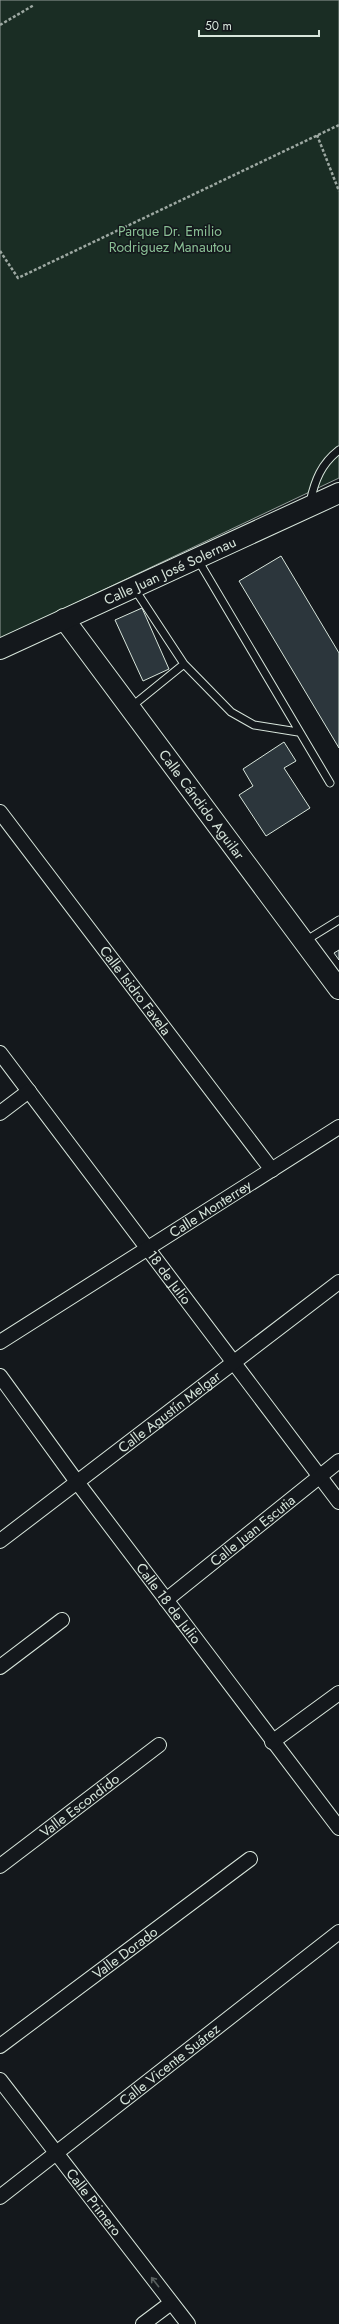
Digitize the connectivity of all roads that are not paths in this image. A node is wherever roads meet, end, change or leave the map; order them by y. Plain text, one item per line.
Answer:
1 (339, 450) edge
2 (339, 493) edge
3 (310, 506) junction
4 (196, 558) junction
5 (134, 587) junction
6 (64, 619) junction
7 (0, 649) edge
8 (184, 664) junction
9 (131, 708) junction
10 (298, 732) junction
11 (330, 782) dead end
12 (0, 812) edge
13 (339, 920) edge
14 (303, 942) junction
15 (339, 990) edge
16 (0, 1053) edge
17 (30, 1091) junction
18 (0, 1113) edge
19 (339, 1127) edge
20 (272, 1170) junction
21 (148, 1250) junction
22 (339, 1282) edge
23 (0, 1342) edge
24 (233, 1361) junction
25 (0, 1376) edge
26 (339, 1461) edge
27 (320, 1476) junction
28 (77, 1482) junction
29 (339, 1502) edge
30 (0, 1541) edge
31 (166, 1600) junction
32 (62, 1620) dead end
33 (0, 1667) edge
34 (339, 1693) edge
35 (272, 1742) junction
36 (160, 1745) dead end
37 (339, 1828) edge
38 (250, 1859) dead end
39 (0, 1866) edge
40 (339, 1932) edge
41 (0, 2046) edge
42 (0, 2080) edge
43 (57, 2154) junction
44 (0, 2197) edge
45 (172, 2303) junction
46 (144, 2324) edge
47 (188, 2324) edge

1 - 3 lane
2 - 3 street, Calle Juan José Solernau
3 - 4 street, Calle Juan José Solernau
4 - 5 street, Calle Juan José Solernau
4 - 10 lane
5 - 6 street, Calle Juan José Solernau
5 - 8 lane
6 - 7 street, Calle Juan José Solernau
6 - 9 street, Calle Cándido Aguilar
8 - 9 lane
8 - 10 lane
9 - 14 street, Calle Cándido Aguilar
10 - 11 lane
12 - 20 street, Calle Isidro Favela
13 - 14 lane
14 - 15 street, Calle Cándido Aguilar
16 - 17 street, 18 de Julio
17 - 18 street
17 - 21 street, 18 de Julio
19 - 20 street, Calle Monterrey
20 - 21 street, Calle Monterrey
21 - 23 street, Calle Monterrey
21 - 24 street, 18 de Julio
22 - 24 street, Calle Agustín Melgar
24 - 27 street, 18 de Julio
24 - 28 street, Calle Agustín Melgar
25 - 28 street, Calle 18 de Julio
26 - 27 street, Calle Juan Escutia
27 - 29 street, 18 de Julio
27 - 31 street, Calle Juan Escutia
28 - 30 street, Calle Agustín Melgar
28 - 31 street, Calle 18 de Julio
31 - 35 street, Calle 18 de Julio
32 - 33 street
34 - 35 street
35 - 37 street, Calle 18 de Julio
36 - 39 street, Valle Escondido
38 - 41 street, Valle Dorado
40 - 43 street, Calle Vicente Suárez
42 - 43 street, Calle Primero
43 - 44 street, Calle Vicente Suárez
45 -> 43 street, Calle Primero
45 - 46 street
45 - 47 street, Calle Primero

